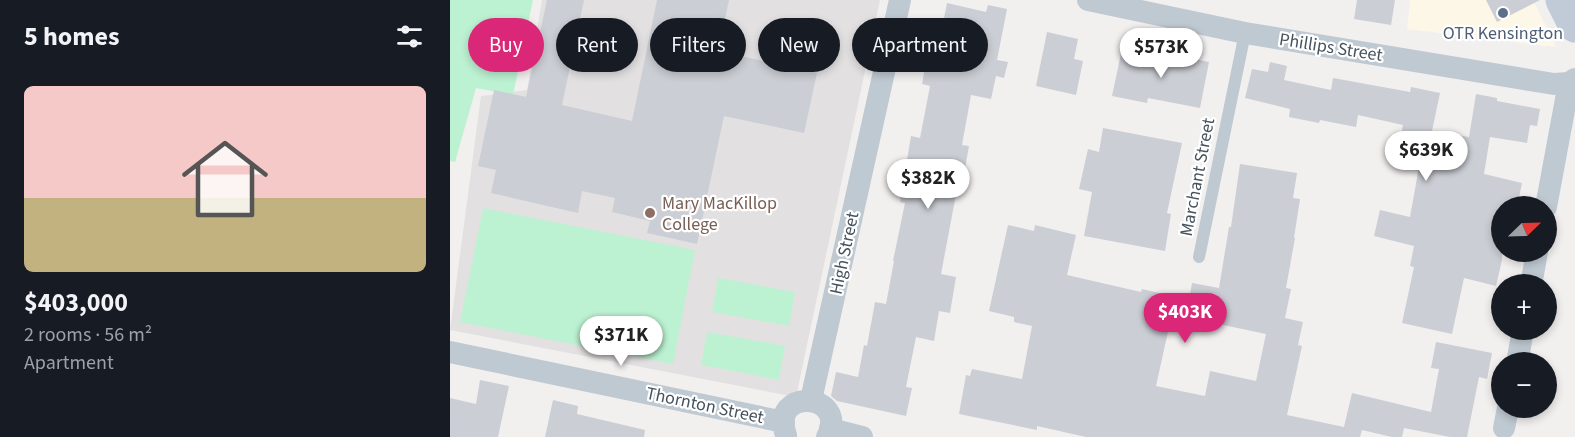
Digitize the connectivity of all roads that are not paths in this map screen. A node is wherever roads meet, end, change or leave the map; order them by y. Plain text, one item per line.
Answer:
1 (900, 0) edge
2 (1088, 0) edge
3 (1562, 0) edge
4 (1575, 26) edge
5 (1245, 33) junction
6 (1572, 81) edge
7 (1548, 196) edge
8 (1199, 257) dead end
9 (450, 352) edge
10 (811, 400) junction
11 (786, 429) edge
12 (829, 433) edge
13 (862, 437) edge

1 - 10 street, High Street
2 - 5 street, Phillips Street
3 - 4 main road
5 - 6 street, Phillips Street
5 - 8 lane, Marchant Street
6 - 7 street
9 - 11 street, Thornton Street
10 - 11 street
10 - 12 street
12 - 13 street

